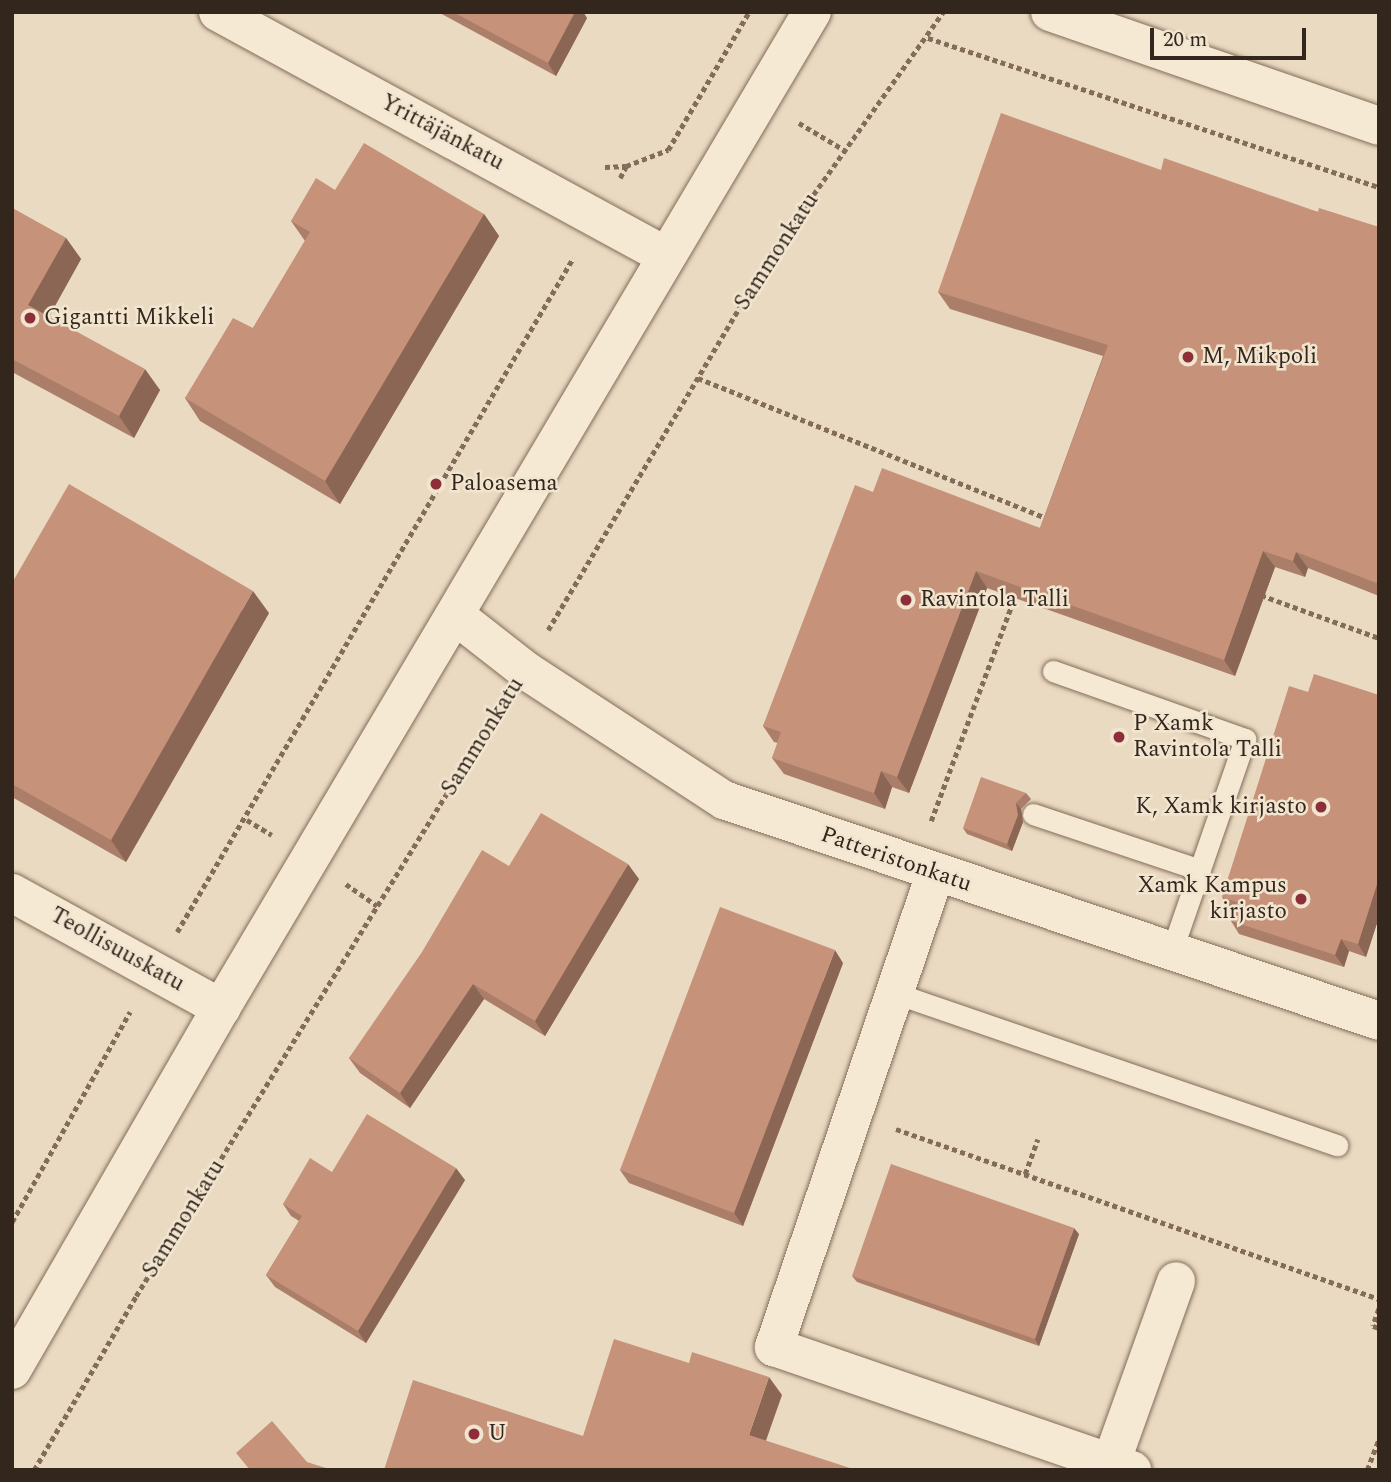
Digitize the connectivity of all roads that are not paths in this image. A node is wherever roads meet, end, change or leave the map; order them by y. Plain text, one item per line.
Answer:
1 (218, 12) edge
2 (812, 12) edge
3 (1050, 12) edge
4 (1379, 125) edge
5 (666, 256) junction
6 (456, 615) junction
7 (1054, 671) dead end
8 (1034, 814) dead end
9 (1200, 870) junction
10 (924, 871) junction
11 (12, 893) edge
12 (1171, 953) junction
13 (892, 992) junction
14 (221, 1007) junction
15 (1379, 1021) edge
16 (1337, 1145) dead end
17 (1176, 1281) dead end
18 (12, 1370) edge
19 (1121, 1466) edge

1 - 5 street, Yrittäjänkatu
2 - 5 street
3 - 4 street
5 - 6 street
6 - 10 street, Patteristonkatu
6 - 14 street
7 - 9 lane
8 - 9 lane
9 - 12 lane
10 - 12 street, Patteristonkatu
10 - 13 street
11 - 14 street, Teollisuuskatu
12 - 15 street, Patteristonkatu
13 - 16 lane
13 - 19 street
14 - 18 street
17 - 19 street

